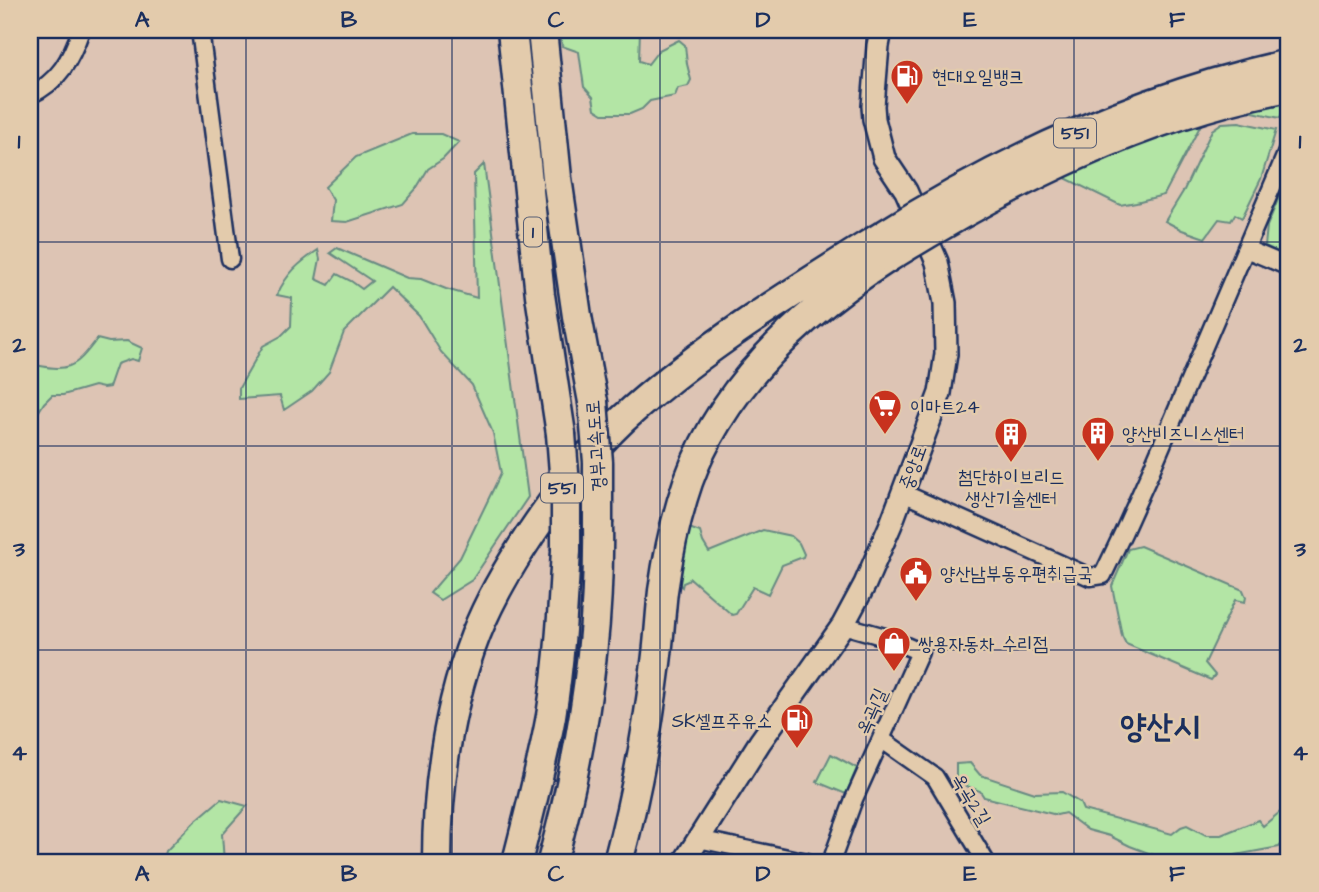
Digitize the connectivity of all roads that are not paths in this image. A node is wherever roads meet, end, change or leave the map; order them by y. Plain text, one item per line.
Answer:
1 (81, 30) edge
2 (200, 30) edge
3 (512, 30) edge
4 (542, 30) edge
5 (881, 30) edge
6 (1289, 64) edge
7 (1289, 87) edge
8 (30, 95) edge
9 (1289, 147) edge
10 (883, 249) junction
11 (1246, 249) junction
12 (230, 259) dead end
13 (1289, 267) edge
14 (903, 493) junction
15 (844, 625) junction
16 (881, 739) junction
17 (698, 839) junction
18 (437, 862) edge
19 (516, 862) edge
20 (552, 862) edge
21 (618, 862) edge
22 (684, 862) edge
23 (807, 862) edge
24 (831, 862) edge
25 (986, 862) edge

1 - 8 street
2 - 12 street
3 - 19 highway, 경부고속도로 / 1, bridge
4 - 20 highway, 경부고속도로 / 1, bridge
5 - 14 main road, 중앙로
6 - 10 highway, 551, bridge
7 - 10 highway, 551, bridge
9 - 11 street
10 - 18 highway, 551
10 - 21 highway, 551
11 - 13 street
11 - 14 street
14 - 15 main road, 중앙로
15 - 16 street, 옥곡1길
15 - 17 main road, 중앙로
16 - 24 street, 옥곡1길
16 - 25 street, 옥곡2길
17 - 22 main road, 중앙로
17 - 23 street

